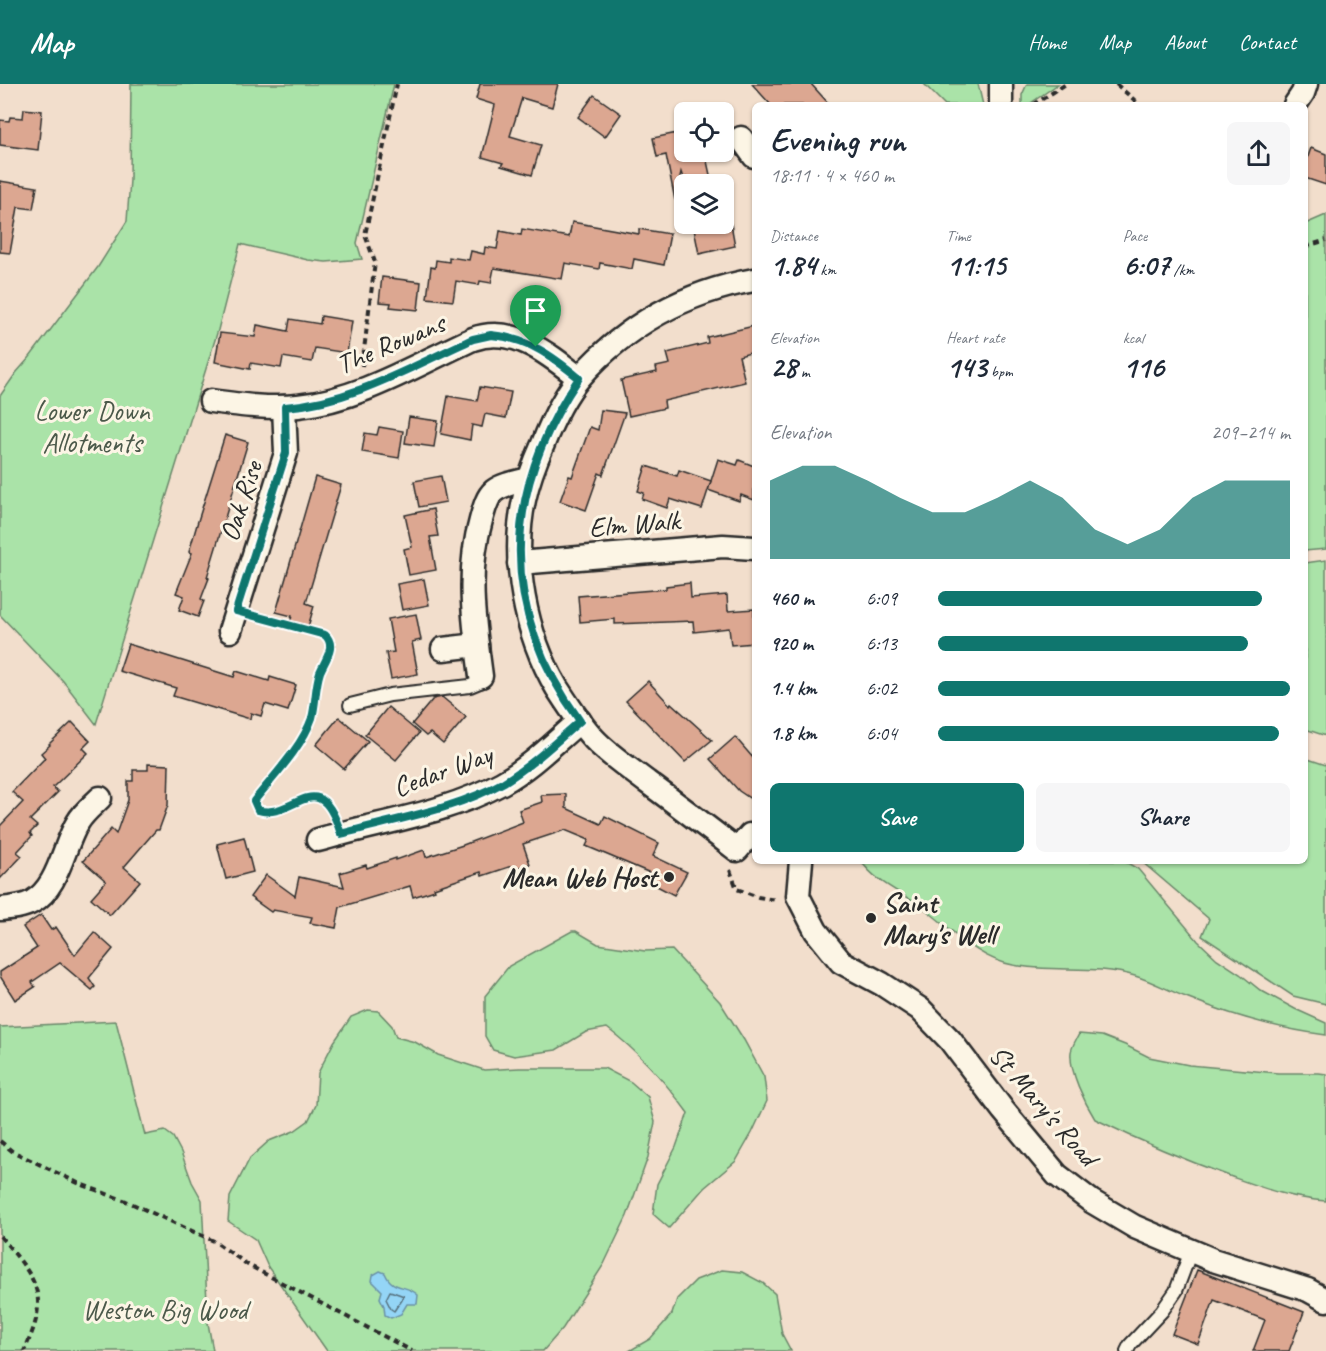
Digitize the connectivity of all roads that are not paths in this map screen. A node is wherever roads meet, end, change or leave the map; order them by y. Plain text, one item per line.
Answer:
1 (1001, 84) edge
2 (1306, 84) edge
3 (1001, 102) edge
4 (1296, 102) edge
5 (752, 280) edge
6 (579, 378) junction
7 (211, 401) dead end
8 (285, 407) junction
9 (529, 479) junction
10 (752, 548) edge
11 (519, 563) junction
12 (241, 620) road end
13 (477, 645) junction
14 (443, 649) dead end
15 (481, 676) joint
16 (350, 705) dead end
17 (580, 721) junction
18 (88, 804) dead end
19 (318, 840) dead end
20 (743, 843) road end
21 (801, 864) edge
22 (0, 909) edge
23 (1186, 1249) junction
24 (1326, 1300) edge
25 (1127, 1351) edge

1 - 3 street
2 - 4 street
5 - 6 street
6 - 8 street, The Rowans
6 - 9 street
7 - 8 street, The Rowans
8 - 12 street, Oak Rise
9 - 11 street
9 - 13 street
10 - 11 street, Elm Walk
11 - 17 street
13 - 14 street
13 - 15 street
15 - 16 lane
17 - 19 street, Cedar Way
17 - 20 street
18 - 22 street
21 - 23 street, St Mary's Road
23 - 24 street, St Mary's Road
23 - 25 lane

